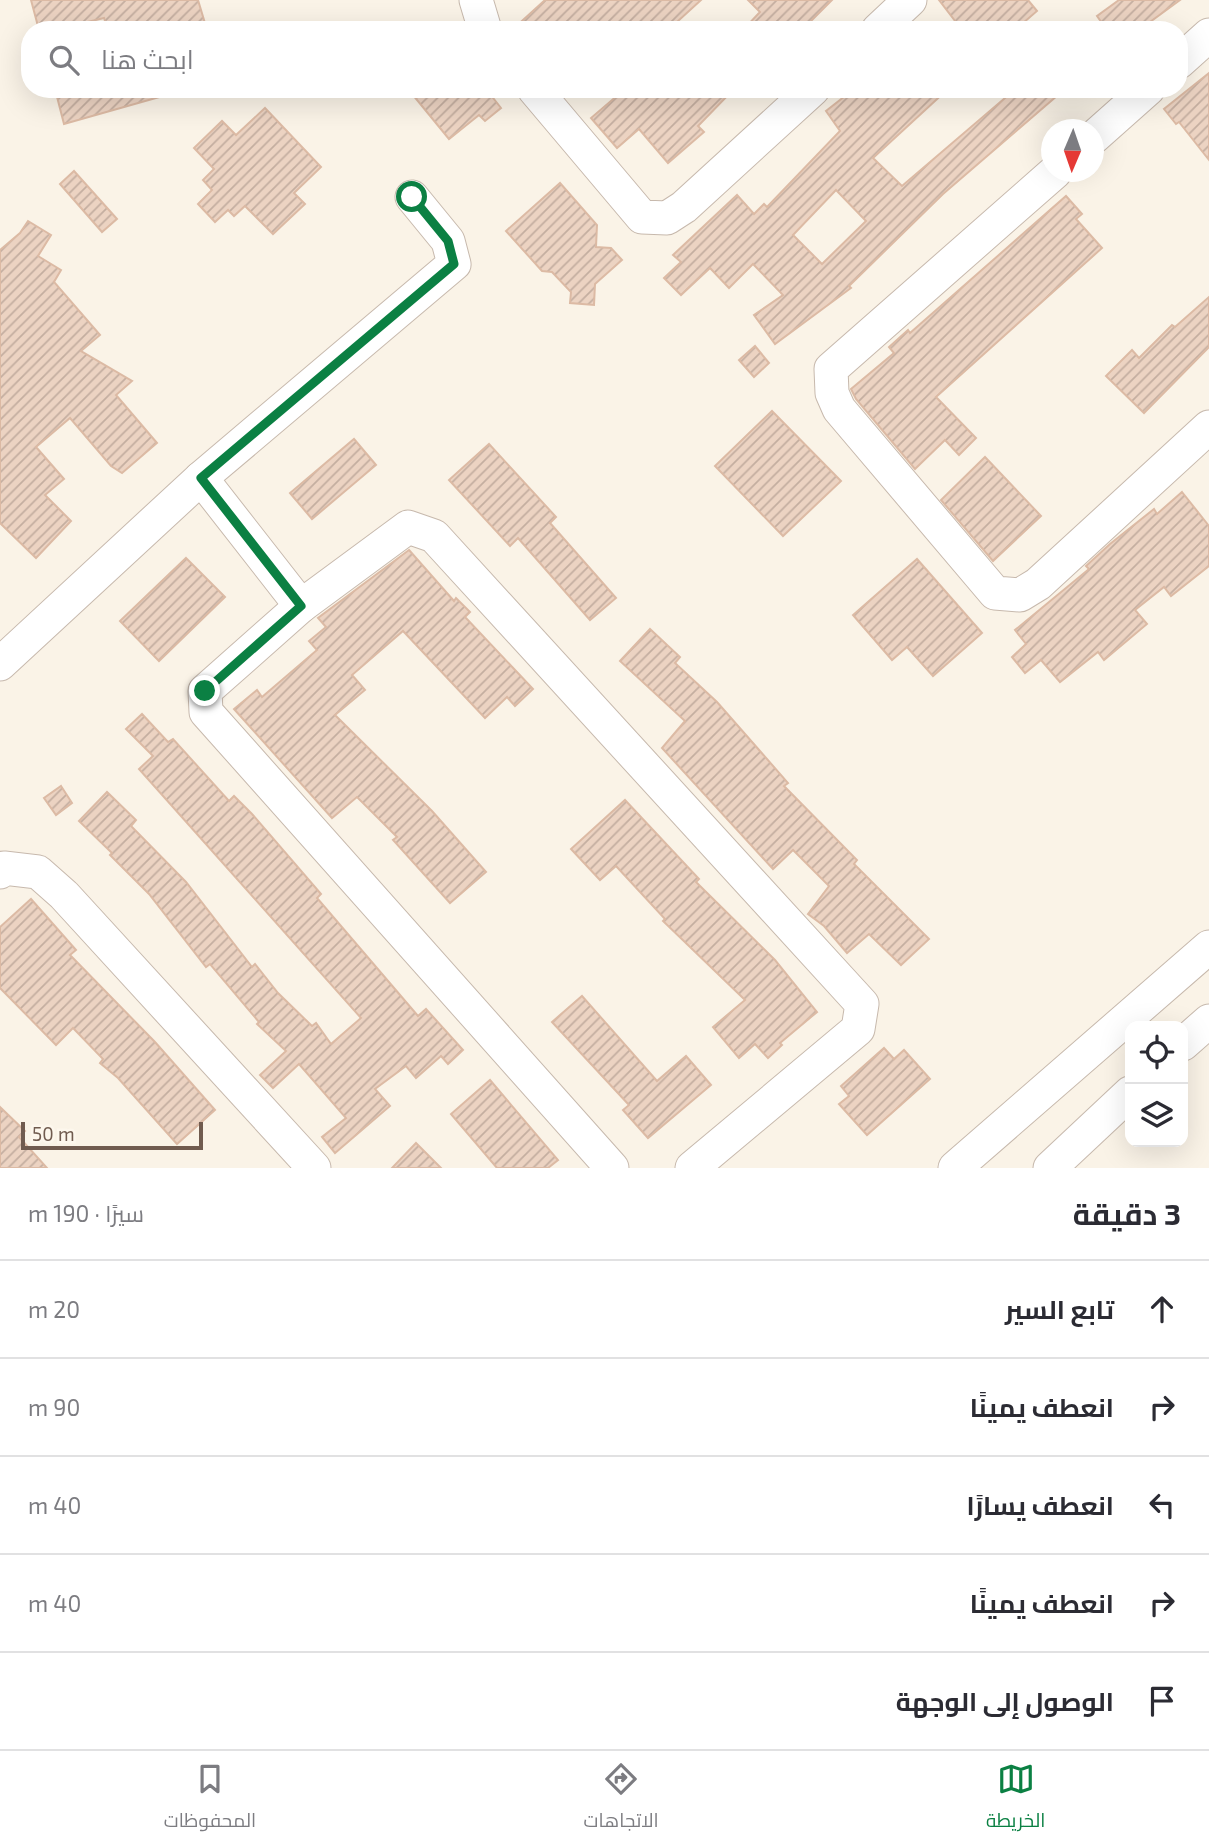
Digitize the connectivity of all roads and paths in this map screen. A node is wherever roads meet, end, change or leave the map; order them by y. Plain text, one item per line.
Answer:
1 (476, 0) edge
2 (910, 0) edge
3 (482, 21) edge
4 (888, 21) edge
5 (1209, 35) edge
6 (1188, 54) edge
7 (542, 98) edge
8 (803, 98) edge
9 (1138, 98) edge
10 (1104, 128) edge
11 (1044, 182) edge
12 (412, 197) dead end
13 (1209, 427) edge
14 (201, 478) junction
15 (301, 606) junction
16 (0, 664) edge
17 (0, 872) edge
18 (1209, 947) edge
19 (1209, 1021) edge
20 (1188, 1040) edge
21 (1125, 1098) edge
22 (314, 1168) edge
23 (612, 1168) edge
24 (692, 1168) edge
25 (955, 1168) edge
26 (1050, 1168) edge

1 - 3 street
2 - 4 street
5 - 6 street
7 - 8 street
9 - 10 street
11 - 13 street
12 - 14 street
14 - 15 street
14 - 16 street
15 - 23 street
15 - 24 street
17 - 22 street
18 - 25 street
19 - 20 street
21 - 26 street

